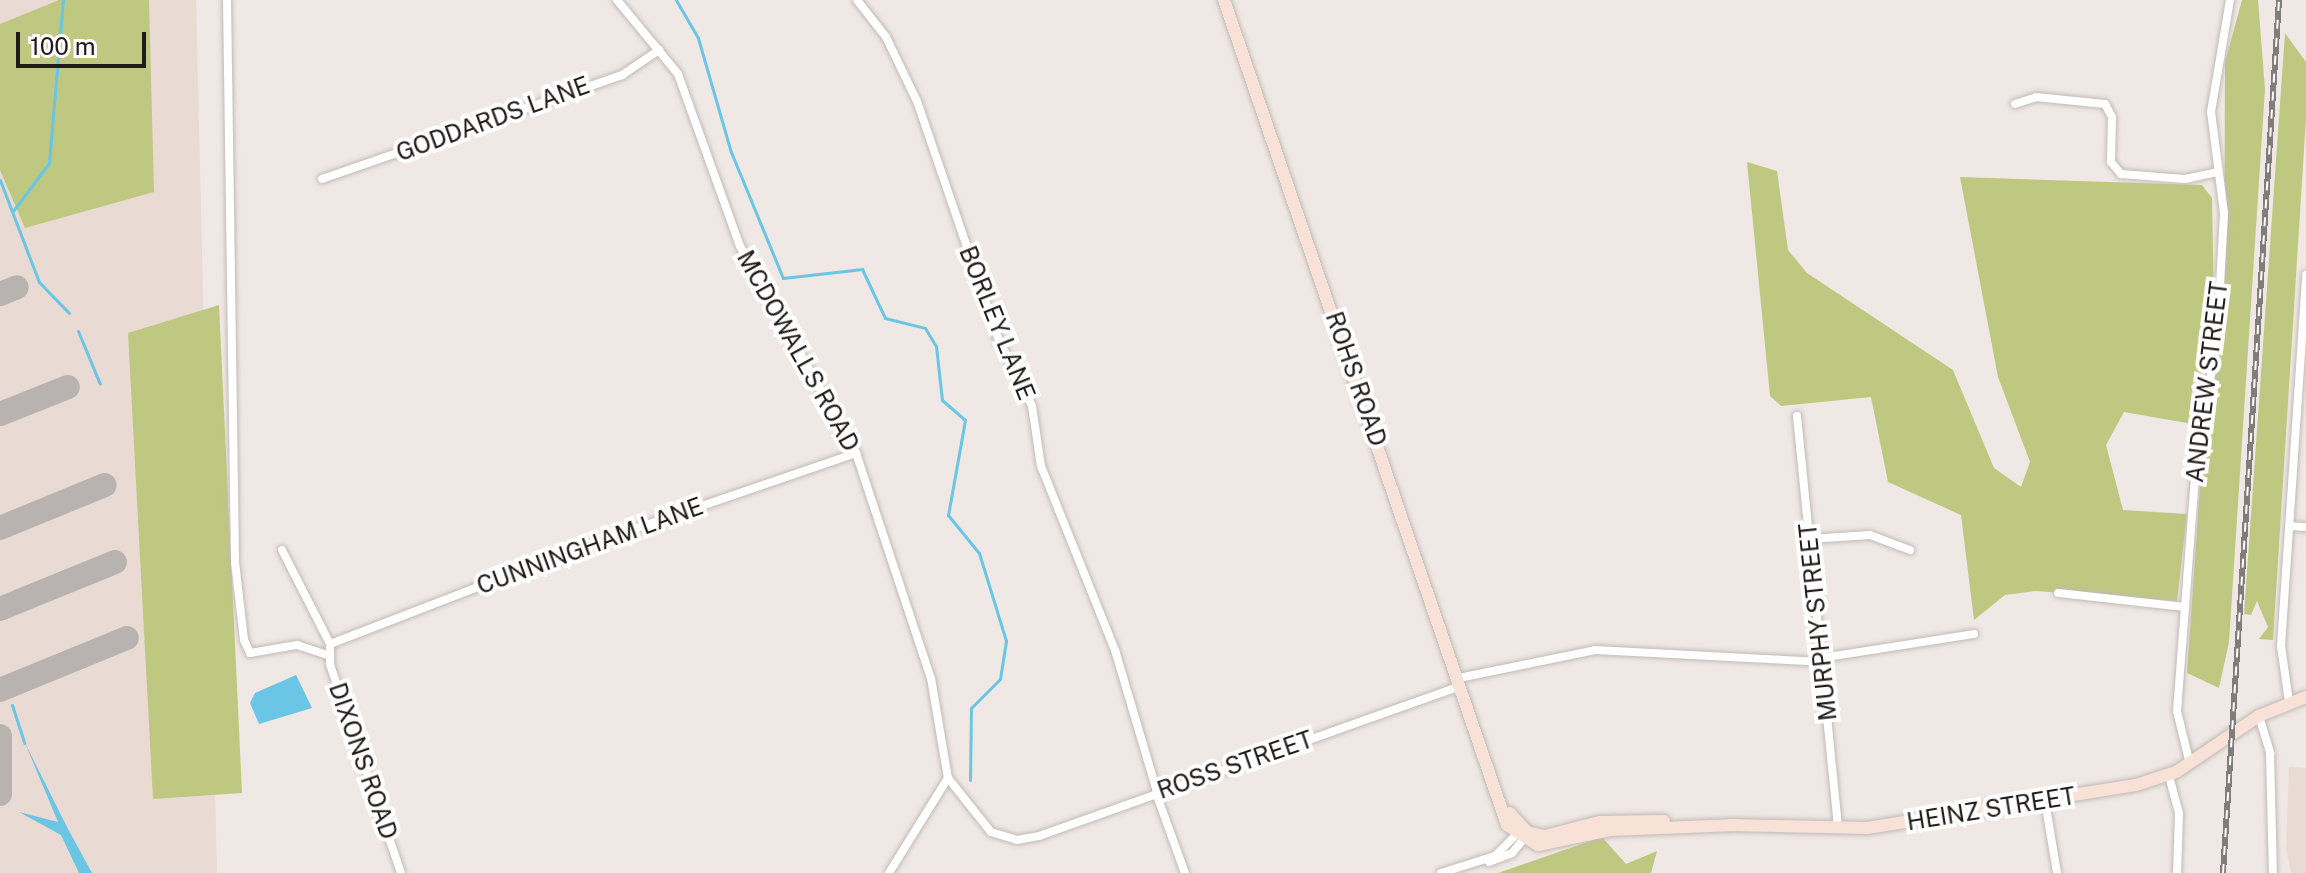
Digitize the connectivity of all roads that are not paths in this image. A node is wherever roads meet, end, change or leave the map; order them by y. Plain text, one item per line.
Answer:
1 (227, 0) edge
2 (617, 0) edge
3 (857, 0) edge
4 (1224, 0) edge
5 (2230, 0) edge
6 (659, 50) junction
7 (2015, 104) dead end
8 (2217, 172) junction
9 (322, 179) dead end
10 (2306, 275) edge
11 (2303, 388) edge
12 (1797, 416) dead end
13 (856, 453) junction
14 (2290, 526) junction
15 (2306, 527) edge
16 (1809, 539) junction
17 (282, 550) dead end
18 (1910, 550) dead end
19 (2058, 593) dead end
20 (2185, 607) junction
21 (1974, 634) dead end
22 (329, 649) junction
23 (1822, 660) junction
24 (1461, 682) junction
25 (2306, 697) edge
26 (2289, 702) junction
27 (2259, 716) junction
28 (2190, 764) junction
29 (2169, 776) junction
30 (948, 778) junction
31 (1157, 792) junction
32 (2045, 801) junction
33 (1838, 829) junction
34 (1522, 834) junction
35 (1006, 839) joint
36 (401, 873) edge
37 (889, 873) edge
38 (1185, 873) edge
39 (1441, 873) edge
40 (2057, 873) edge
41 (2177, 873) edge
42 (2273, 873) edge

1 - 22 street
2 - 6 street, MCDOWALLS ROAD
3 - 31 street, BORLEY LANE
4 - 24 street, ROHS ROAD
5 - 8 street, ANDREW STREET
6 - 9 street, GODDARDS LANE
6 - 13 street, MCDOWALLS ROAD
7 - 8 street
8 - 20 street, ANDREW STREET
10 - 11 street
11 - 14 street
12 - 16 street, MURPHY STREET
13 - 22 street, CUNNINGHAM LANE
13 - 30 street, MCDOWALLS ROAD
14 - 15 street
14 - 26 street
16 - 18 street
16 - 23 street, MURPHY STREET
17 - 22 street, DIXONS ROAD
19 - 20 street
20 - 28 street, ANDREW STREET
21 - 23 street, ROSS STREET
22 - 36 street, DIXONS ROAD
23 - 24 street, ROSS STREET
23 - 33 street, MURPHY STREET
24 - 31 street, ROSS STREET
24 - 34 street, ROHS ROAD
25 - 26 street, HEINZ STREET
26 - 27 street, HEINZ STREET
27 - 28 street, HEINZ STREET
27 - 42 street
28 - 29 street, HEINZ STREET
29 - 32 street, HEINZ STREET
29 - 41 street
30 - 35 street, MCDOWALLS ROAD
30 - 37 street
31 - 35 street, ROSS STREET
31 - 38 street, BORLEY LANE
32 - 33 street, HEINZ STREET
32 - 40 street
33 - 34 street, HEINZ STREET
34 - 39 street

